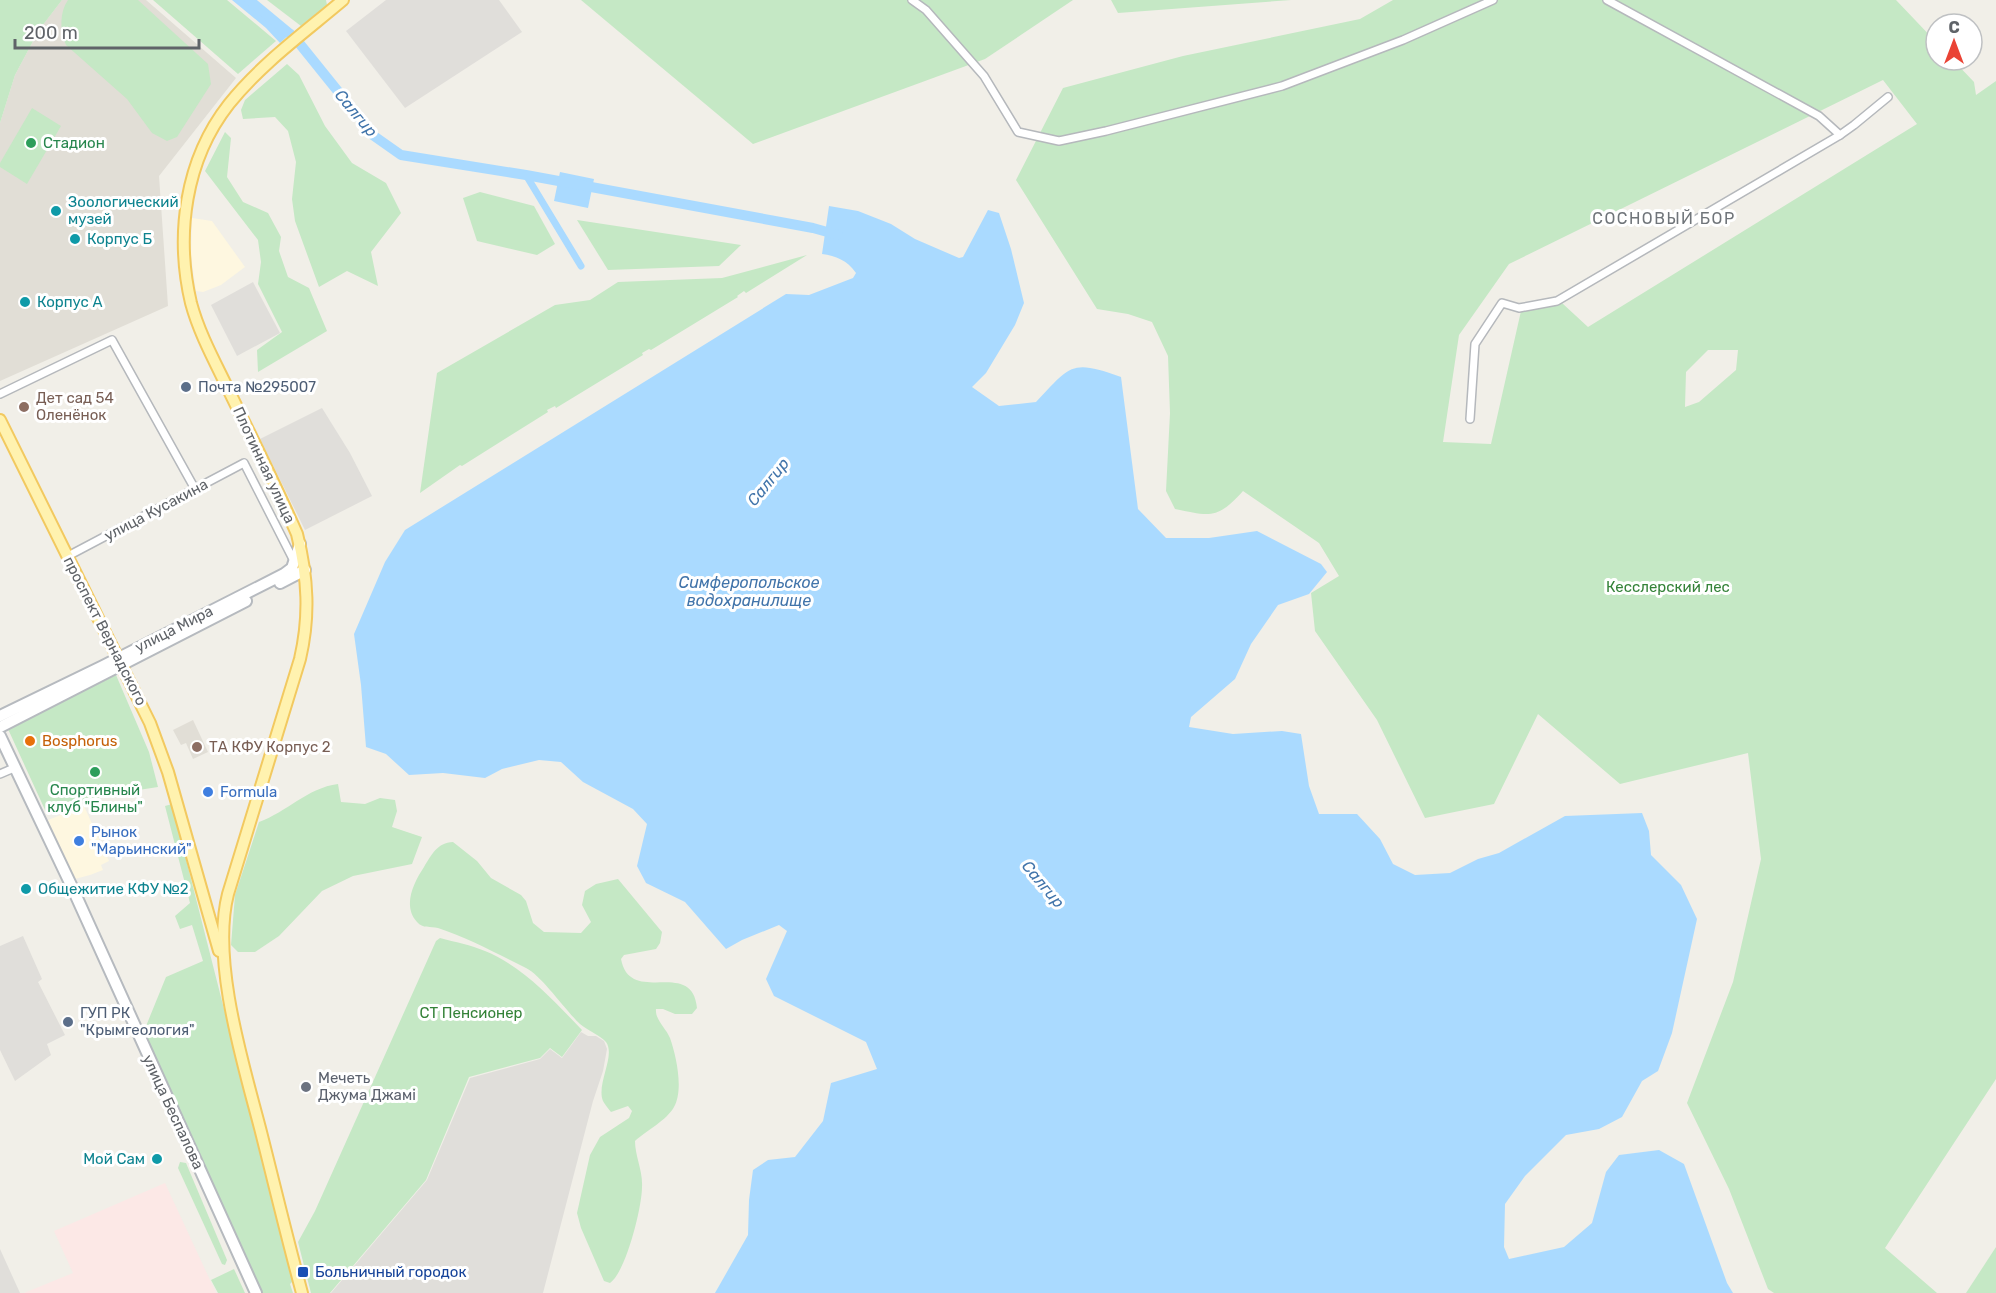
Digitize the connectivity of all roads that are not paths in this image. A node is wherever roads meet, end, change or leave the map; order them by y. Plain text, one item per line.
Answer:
1 (912, 0) edge
2 (1493, 0) edge
3 (1607, 0) edge
4 (339, 1) edge
5 (1888, 97) dead end
6 (1840, 135) junction
7 (0, 394) edge
8 (1470, 418) dead end
9 (0, 420) edge
10 (244, 463) joint
11 (195, 489) junction
12 (300, 544) junction
13 (68, 556) junction
14 (294, 562) junction
15 (305, 570) junction
16 (120, 662) junction
17 (0, 716) edge
18 (0, 727) edge
19 (0, 736) edge
20 (15, 768) junction
21 (0, 774) edge
22 (190, 851) junction
23 (213, 929) junction
24 (211, 941) junction
25 (226, 975) junction
26 (235, 1027) junction
27 (256, 1293) edge
28 (302, 1293) edge

1 - 2 street
3 - 6 street
4 - 12 main road, Плотинная улица
5 - 6 street
6 - 8 street
7 - 11 street
9 - 13 main road, проспект Вернадского
10 - 11 street, улица Кусакина
10 - 14 street, Плотинная улица
11 - 13 street, улица Кусакина
12 - 14 main road
12 - 15 main road, Плотинная улица
13 - 16 main road, проспект Вернадского
14 - 16 main road, улица Мира
15 - 16 main road, улица Мира
15 - 23 main road
15 - 25 main road
16 - 17 main road, улица Мира
16 - 18 main road, улица Мира
16 - 22 main road, проспект Вернадского
19 - 20 main road, улица Беспалова
20 - 21 street
20 - 27 main road, улица Беспалова
22 - 23 main road, проспект Вернадского
22 - 24 main road, проспект Вернадского
23 - 24 main road
23 - 25 main road, проспект Вернадского
24 - 26 main road, проспект Вернадского
25 - 26 main road
26 - 28 main road

